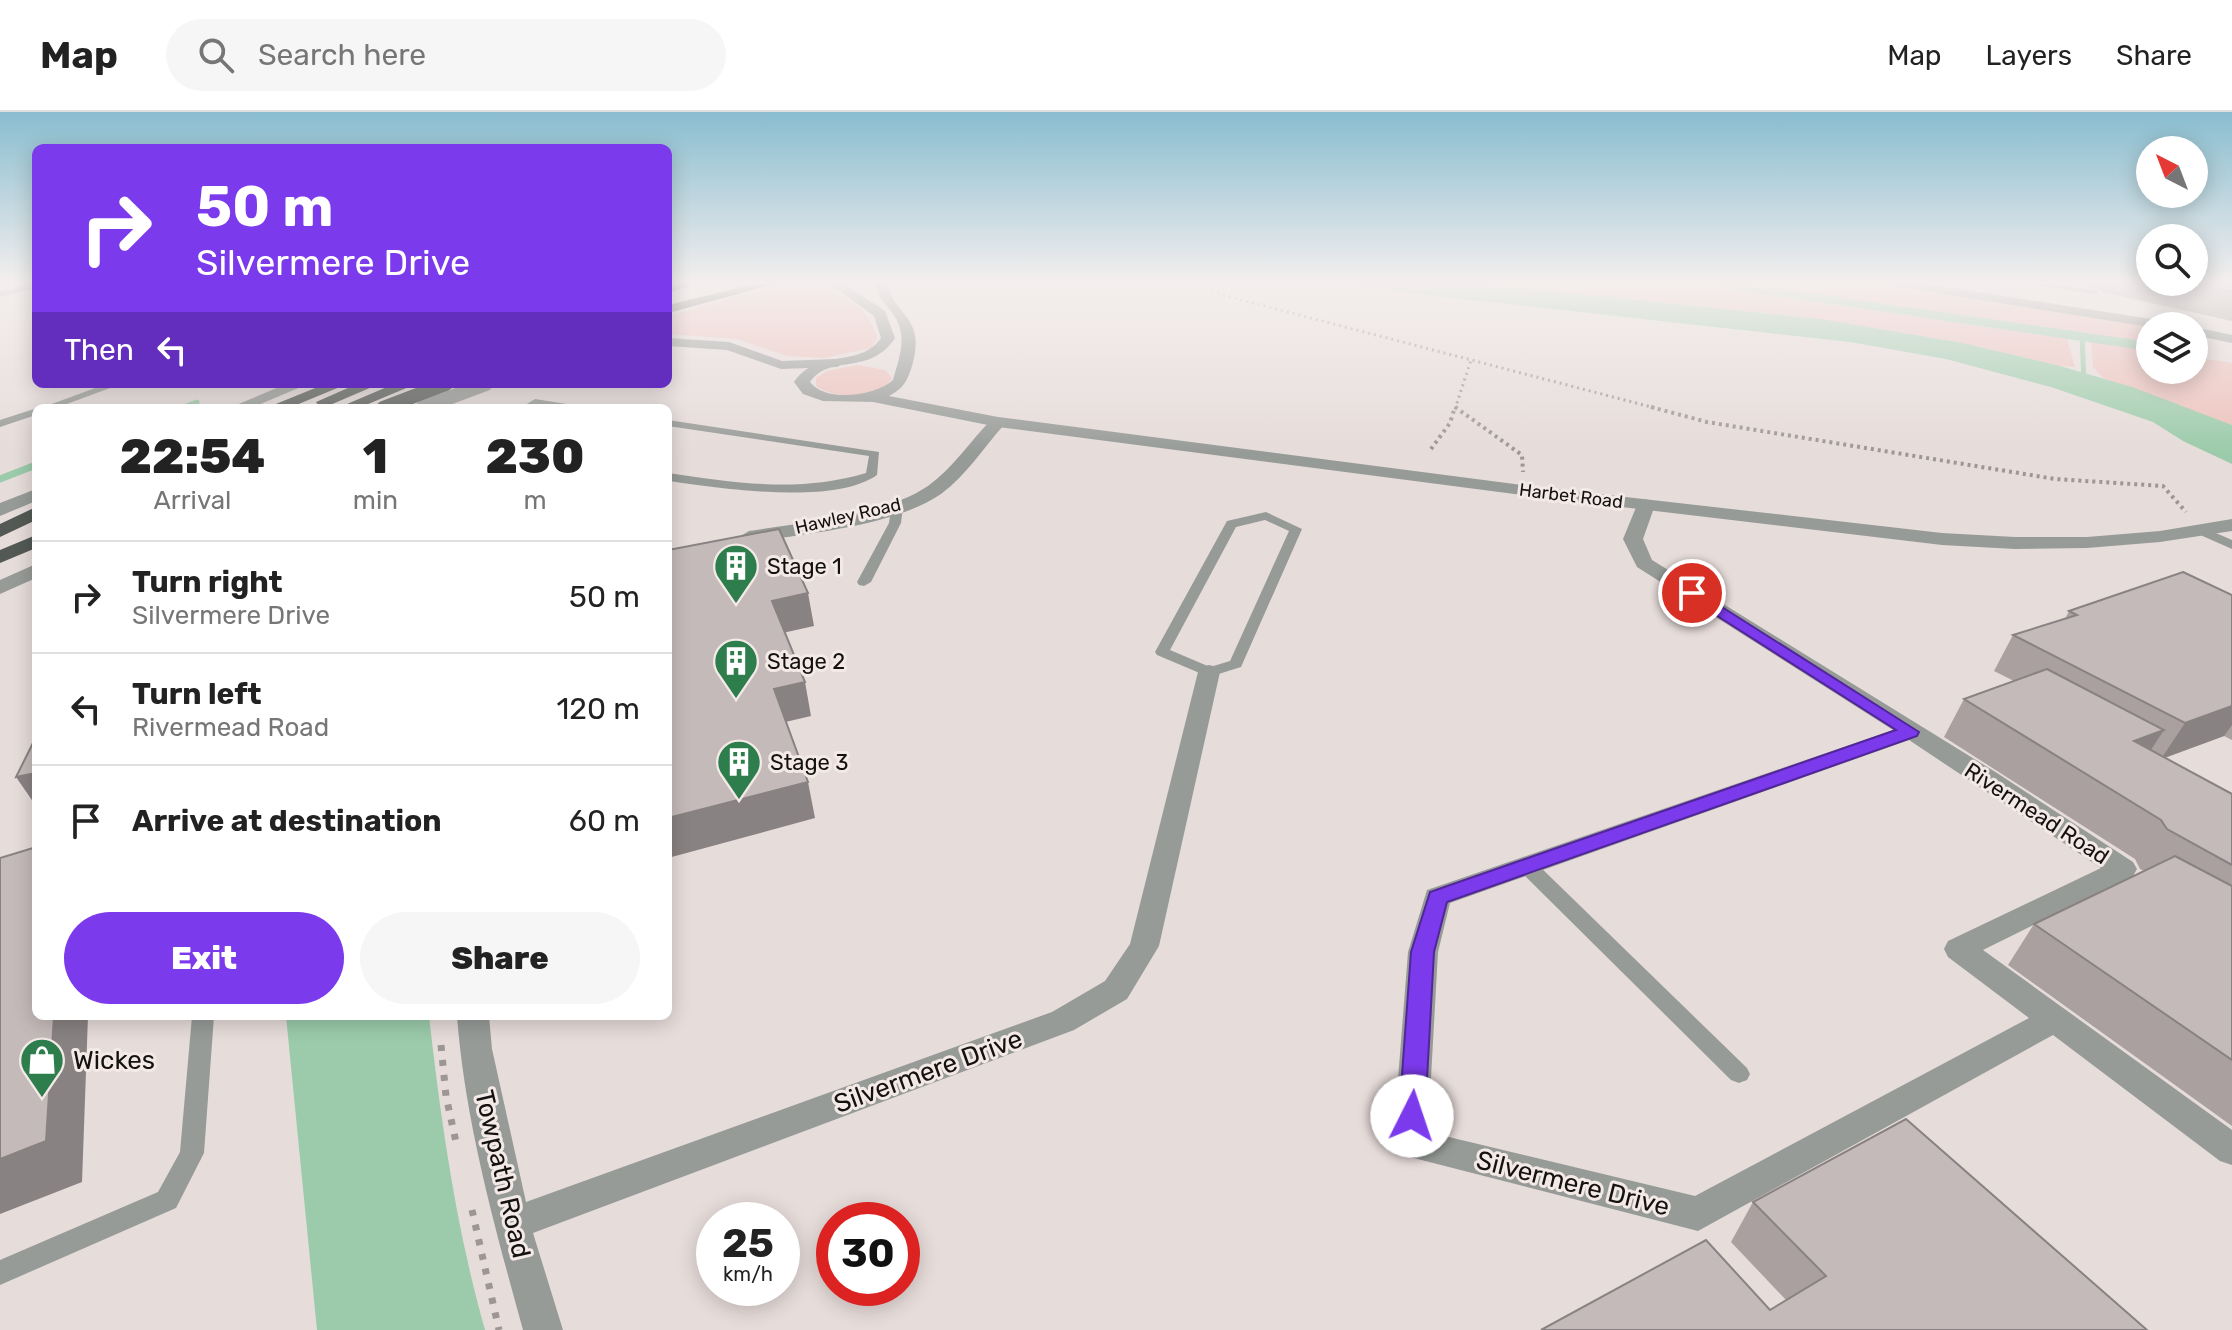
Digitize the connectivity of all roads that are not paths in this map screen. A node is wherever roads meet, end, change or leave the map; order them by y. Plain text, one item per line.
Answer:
1 (887, 340) edge
2 (909, 340) edge
3 (672, 342) edge
4 (844, 362) junction
5 (781, 365) junction
6 (900, 381) junction
7 (802, 382) junction
8 (104, 388) edge
9 (316, 388) edge
10 (360, 388) edge
11 (398, 388) edge
12 (436, 388) edge
13 (475, 388) edge
14 (288, 393) edge
15 (856, 398) junction
16 (58, 404) edge
17 (251, 404) edge
18 (318, 404) edge
19 (356, 404) edge
20 (394, 404) edge
21 (433, 404) edge
22 (913, 407) junction
23 (32, 412) edge
24 (998, 422) junction
25 (0, 424) edge
26 (672, 424) edge
27 (672, 478) edge
28 (32, 496) edge
29 (1646, 505) junction
30 (897, 507) junction
31 (1, 509) edge
32 (32, 515) edge
33 (32, 524) edge
34 (2232, 525) edge
35 (0, 531) edge
36 (2202, 531) junction
37 (0, 538) edge
38 (726, 542) edge
39 (32, 543) edge
40 (2232, 545) edge
41 (32, 548) edge
42 (0, 560) edge
43 (32, 572) edge
44 (864, 582) dead end
45 (0, 588) edge
46 (1209, 672) junction
47 (1910, 732) junction
48 (1527, 866) junction
49 (203, 1020) edge
50 (473, 1020) edge
51 (2053, 1020) junction
52 (1739, 1074) dead end
53 (2232, 1150) edge
54 (512, 1224) junction
55 (0, 1273) edge
56 (543, 1330) edge

1 - 4 street
2 - 6 street
3 - 5 street
4 - 5 street
4 - 6 street
4 - 7 street
5 - 7 street, Harbet Road
6 - 15 street
6 - 22 street
7 - 15 street, Harbet Road
8 - 16 lane
9 - 14 highway
10 - 18 highway
11 - 19 highway
12 - 20 highway, bridge
13 - 21 street, bridge
14 - 17 street
15 - 22 street, Harbet Road
22 - 24 street, Harbet Road
23 - 25 lane
24 - 29 street, Harbet Road
24 - 30 street, Hawley Road
26 - 27 lane
28 - 31 street
29 - 36 street, Harbet Road
29 - 47 street, Rivermead Road
30 - 38 street, Hawley Road
30 - 44 lane
32 - 35 highway
33 - 37 highway
34 - 36 street, Harbet Road
36 - 40 lane
39 - 42 highway
41 - 42 highway
43 - 45 street
46 - 46 lane
46 - 54 street, Silvermere Drive
47 - 48 street, Silvermere Drive
47 - 51 street, Rivermead Road
48 - 51 street, Silvermere Drive
48 - 52 lane
49 - 55 lane
50 - 54 street, Towpath Road
51 - 53 street, Rivermead Road
54 - 56 street, Towpath Road

